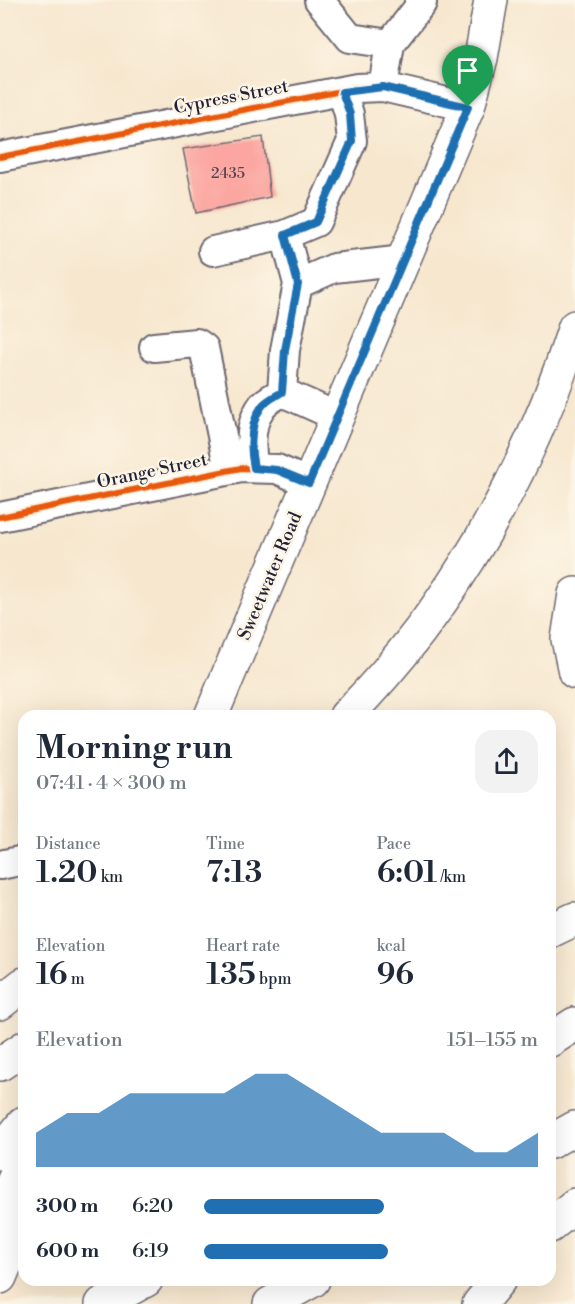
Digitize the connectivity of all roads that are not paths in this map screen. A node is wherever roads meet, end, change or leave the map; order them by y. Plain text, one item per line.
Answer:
1 (319, 0) edge
2 (419, 0) edge
3 (491, 0) edge
4 (390, 45) junction
5 (383, 87) junction
6 (342, 92) junction
7 (468, 107) junction
8 (0, 157) edge
9 (285, 235) junction
10 (213, 251) dead end
11 (404, 260) junction
12 (298, 284) junction
13 (575, 327) edge
14 (154, 347) dead end
15 (282, 392) junction
16 (338, 417) junction
17 (242, 469) junction
18 (309, 483) junction
19 (0, 517) edge
20 (575, 594) edge
21 (575, 672) edge
22 (214, 710) edge
23 (352, 710) edge
24 (18, 861) edge
25 (0, 865) edge
26 (575, 919) edge
27 (556, 928) edge
28 (556, 944) edge
29 (575, 949) edge
30 (18, 989) edge
31 (0, 1003) edge
32 (575, 1024) edge
33 (556, 1036) edge
34 (18, 1051) edge
35 (0, 1064) edge
36 (575, 1128) edge
37 (18, 1130) edge
38 (556, 1139) edge
39 (0, 1153) edge
40 (18, 1176) edge
41 (10, 1202) edge
42 (575, 1205) edge
43 (556, 1221) edge
44 (0, 1277) edge
45 (135, 1286) edge
46 (302, 1286) edge
47 (494, 1286) edge
48 (102, 1304) edge
49 (270, 1304) edge
50 (479, 1304) edge

1 - 4 street
2 - 4 street
3 - 7 main road, Sweetwater Road
4 - 5 street
5 - 6 street, Cypress Street
5 - 7 street, Cypress Street
6 - 8 street, Cypress Street
6 - 9 street
7 - 11 main road, Sweetwater Road
9 - 10 street
9 - 12 street
11 - 12 street
11 - 16 main road, Sweetwater Road
12 - 15 street
13 - 23 main road
14 - 17 street
15 - 16 street
15 - 17 street
16 - 18 main road, Sweetwater Road
17 - 18 street, Orange Street
17 - 19 street, Orange Street
18 - 22 main road, Sweetwater Road
20 - 21 main road
24 - 25 street
26 - 27 main road
28 - 29 main road
30 - 31 main road
32 - 33 main road
34 - 35 main road
36 - 38 main road
37 - 39 main road
40 - 41 main road
41 - 44 main road
42 - 43 main road
45 - 48 main road
46 - 49 main road
47 - 50 main road

